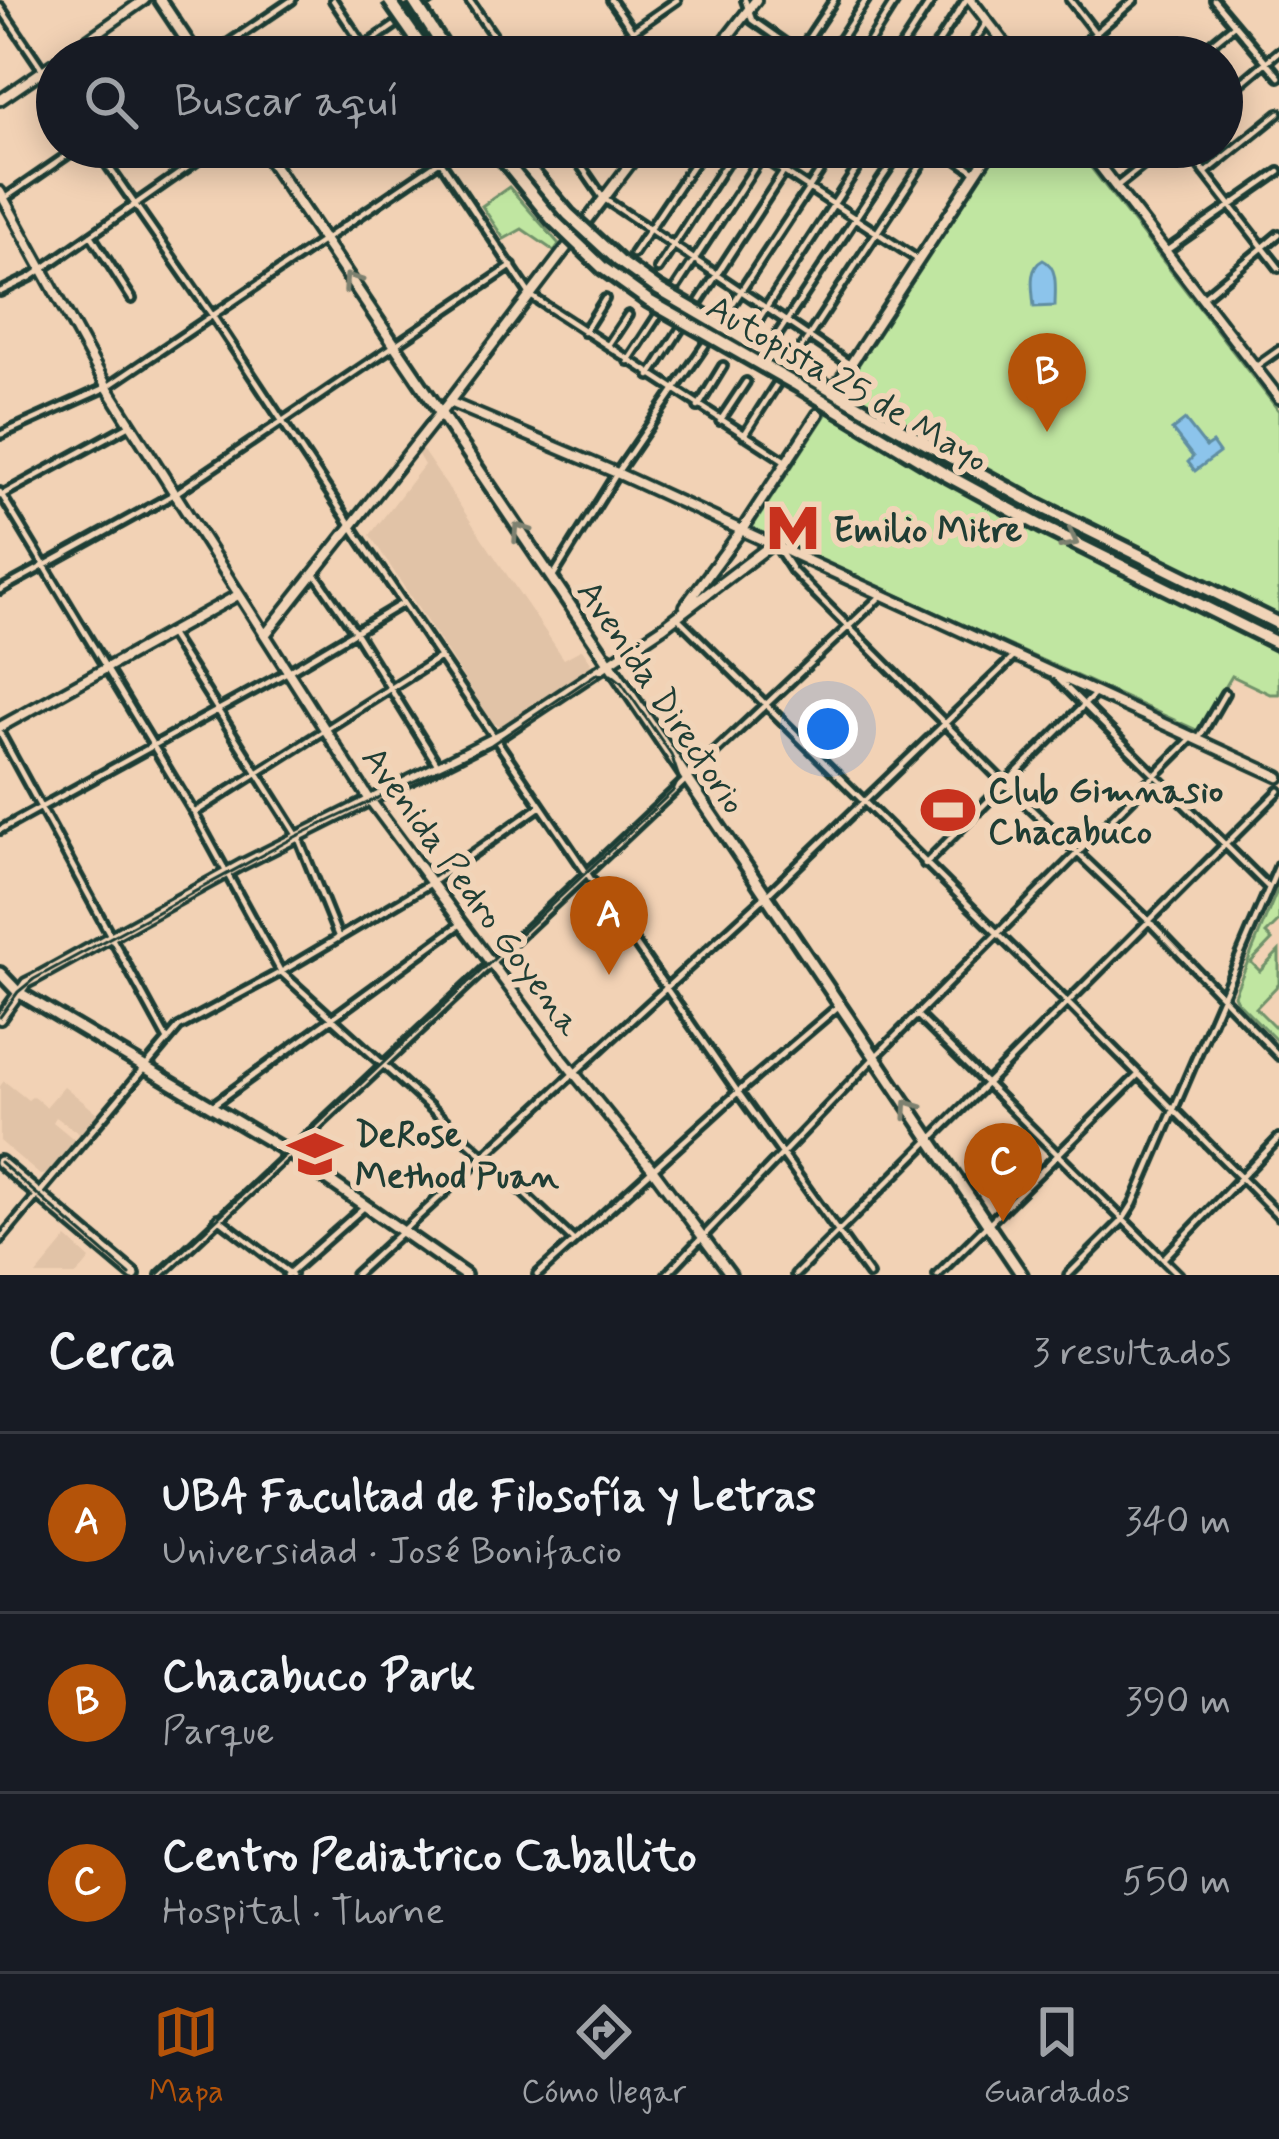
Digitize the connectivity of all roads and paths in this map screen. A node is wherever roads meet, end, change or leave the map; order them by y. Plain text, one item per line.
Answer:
1 (144, 0) edge
2 (160, 0) edge
3 (292, 0) edge
4 (333, 0) edge
5 (389, 0) edge
6 (412, 0) edge
7 (431, 0) edge
8 (470, 0) edge
9 (611, 0) edge
10 (677, 0) edge
11 (834, 0) edge
12 (866, 0) edge
13 (896, 0) edge
14 (932, 0) edge
15 (969, 0) edge
16 (1070, 0) edge
17 (1134, 0) edge
18 (1214, 0) edge
19 (750, 3) edge
20 (0, 7) edge
21 (988, 21) junction
22 (1234, 25) junction
23 (633, 32) junction
24 (1096, 33) junction
25 (93, 36) edge
26 (184, 36) edge
27 (239, 36) edge
28 (357, 36) edge
29 (380, 36) edge
30 (414, 36) edge
31 (436, 36) edge
32 (494, 36) edge
33 (627, 36) edge
34 (636, 36) edge
35 (727, 36) edge
36 (773, 36) edge
37 (812, 36) edge
38 (843, 36) edge
39 (873, 36) edge
40 (909, 36) edge
41 (944, 36) edge
42 (978, 36) edge
43 (999, 36) edge
44 (1092, 36) edge
45 (1098, 36) edge
46 (1221, 36) edge
47 (1279, 51) edge
48 (36, 61) edge
49 (1265, 62) junction
50 (36, 76) edge
51 (1279, 77) edge
52 (1243, 81) edge
53 (0, 100) edge
54 (1279, 113) edge
55 (1243, 142) edge
56 (46, 168) edge
57 (110, 168) edge
58 (187, 168) edge
59 (274, 168) edge
60 (430, 168) edge
61 (446, 168) edge
62 (510, 168) edge
63 (529, 168) edge
64 (582, 168) edge
65 (627, 168) edge
66 (691, 168) edge
67 (723, 168) edge
68 (754, 168) edge
69 (778, 168) edge
70 (787, 168) edge
71 (822, 168) edge
72 (857, 168) edge
73 (890, 168) edge
74 (921, 168) edge
75 (970, 168) edge
76 (979, 168) edge
77 (1101, 168) edge
78 (1140, 168) edge
79 (1201, 168) edge
80 (1211, 168) edge
81 (784, 172) junction
82 (976, 172) junction
83 (1279, 172) edge
84 (1205, 173) junction
85 (808, 188) junction
86 (1116, 188) junction
87 (2, 195) edge
88 (603, 198) junction
89 (136, 203) junction
90 (833, 204) junction
91 (1230, 206) junction
92 (855, 218) junction
93 (649, 230) junction
94 (875, 232) junction
95 (1279, 234) edge
96 (91, 236) junction
97 (323, 239) junction
98 (673, 246) junction
99 (1263, 248) junction
100 (1166, 251) junction
101 (633, 254) dead end
102 (694, 261) junction
103 (920, 261) junction
104 (512, 266) junction
105 (1279, 268) edge
106 (42, 269) junction
107 (658, 269) dead end
108 (716, 275) junction
109 (0, 292) edge
110 (741, 292) junction
111 (531, 296) junction
112 (1202, 298) junction
113 (131, 299) dead end
114 (604, 299) dead end
115 (766, 309) junction
116 (212, 315) junction
117 (628, 315) dead end
118 (757, 322) dead end
119 (786, 322) junction
120 (584, 332) junction
121 (776, 337) dead end
122 (808, 337) junction
123 (394, 344) junction
124 (607, 347) junction
125 (1279, 350) edge
126 (628, 361) junction
127 (850, 365) junction
128 (723, 367) dead end
129 (1255, 367) junction
130 (650, 376) junction
131 (746, 382) dead end
132 (839, 382) dead end
133 (106, 387) junction
134 (675, 392) junction
135 (1279, 398) edge
136 (449, 402) junction
137 (698, 406) junction
138 (441, 413) junction
139 (818, 414) dead end
140 (281, 419) junction
141 (720, 421) junction
142 (130, 425) junction
143 (0, 435) edge
144 (744, 435) junction
145 (787, 462) junction
146 (616, 473) junction
147 (1, 495) edge
148 (177, 496) junction
149 (352, 526) junction
150 (741, 532) junction
151 (774, 546) junction
152 (44, 566) junction
153 (315, 574) junction
154 (552, 578) junction
155 (0, 590) edge
156 (238, 596) junction
157 (881, 596) junction
158 (403, 603) junction
159 (677, 617) junction
160 (1279, 624) edge
161 (848, 626) junction
162 (169, 633) junction
163 (356, 633) junction
164 (265, 635) junction
165 (1279, 644) edge
166 (1015, 656) junction
167 (440, 657) junction
168 (608, 664) junction
169 (105, 669) junction
170 (289, 671) junction
171 (1053, 674) junction
172 (389, 688) junction
173 (1096, 693) junction
174 (1225, 693) dead end
175 (1085, 705) junction
176 (764, 706) junction
177 (217, 710) junction
178 (945, 724) junction
179 (325, 729) junction
180 (0, 730) edge
181 (495, 738) junction
182 (1195, 739) junction
183 (153, 745) junction
184 (439, 767) junction
185 (256, 772) junction
186 (1156, 776) junction
187 (1279, 777) edge
188 (686, 779) junction
189 (1004, 783) junction
190 (1279, 791) edge
191 (370, 801) junction
192 (862, 802) junction
193 (541, 806) junction
194 (41, 807) junction
195 (194, 813) junction
196 (0, 830) edge
197 (298, 837) junction
198 (1226, 845) junction
199 (1077, 853) junction
200 (925, 864) junction
201 (1279, 865) edge
202 (228, 872) junction
203 (586, 872) junction
204 (430, 883) junction
205 (1269, 888) junction
206 (766, 896) junction
207 (1149, 921) junction
208 (461, 925) junction
209 (999, 934) junction
210 (111, 936) junction
211 (338, 938) junction
212 (491, 964) junction
213 (281, 972) junction
214 (0, 973) edge
215 (666, 987) junction
216 (19, 992) junction
217 (1221, 997) junction
218 (1068, 1003) junction
219 (841, 1004) junction
220 (917, 1015) junction
221 (333, 1017) junction
222 (0, 1019) edge
223 (168, 1040) junction
224 (876, 1056) junction
225 (1279, 1056) edge
226 (384, 1064) junction
227 (146, 1069) junction
228 (572, 1072) junction
229 (1138, 1075) junction
230 (987, 1084) junction
231 (738, 1092) junction
232 (211, 1107) junction
233 (1174, 1112) junction
234 (932, 1138) junction
235 (1279, 1138) edge
236 (288, 1152) junction
237 (782, 1154) junction
238 (1058, 1155) junction
239 (485, 1157) junction
240 (0, 1162) edge
241 (652, 1170) junction
242 (1241, 1178) junction
243 (39, 1194) junction
244 (367, 1204) junction
245 (1279, 1216) edge
246 (218, 1218) junction
247 (1123, 1220) junction
248 (988, 1224) junction
249 (403, 1231) junction
250 (837, 1233) junction
251 (703, 1238) junction
252 (0, 1240) edge
253 (574, 1241) junction
254 (1163, 1259) junction
255 (128, 1273) edge
256 (290, 1274) edge
257 (160, 1275) edge
258 (355, 1275) edge
259 (465, 1275) edge
260 (537, 1275) edge
261 (666, 1275) edge
262 (731, 1275) edge
263 (795, 1275) edge
264 (869, 1275) edge
265 (938, 1275) edge
266 (1022, 1275) edge
267 (1068, 1275) edge
268 (1179, 1275) edge

1 - 25 street
2 - 26 main road
3 - 27 street
4 - 28 street
5 - 30 highway, bridge
6 - 31 highway, bridge
7 - 29 street
8 - 32 street
9 - 23 street
10 - 23 street
11 - 37 street
12 - 38 street
13 - 39 street
14 - 40 street
15 - 21 street
15 - 41 street
16 - 24 street
17 - 24 street
18 - 22 street
19 - 35 street
19 - 36 street
20 - 48 street
21 - 42 street
21 - 43 street
22 - 46 street
22 - 49 street
23 - 33 street
23 - 34 street
24 - 44 street
24 - 45 street
47 - 49 street
49 - 51 street
49 - 52 street
50 - 53 street
54 - 55 street
56 - 87 street
57 - 89 street
58 - 89 street
59 - 97 main road, Avenida Directorio
60 - 97 street
61 - 104 street
62 -> 165 highway, Autopista 25 de Mayo, bridge
63 - 160 highway, Autopista 25 de Mayo, bridge
64 - 88 street
65 - 88 street
66 - 93 street
67 - 98 street
68 - 102 street
69 - 81 street
70 - 81 street
71 - 85 street
72 - 90 street
73 - 92 street
74 - 94 street
75 - 82 street
76 - 82 street
77 - 86 street
78 - 86 street
79 - 84 street
80 - 84 street
81 - 85 street
81 - 108 street
82 - 103 street
83 - 91 street
84 - 91 street
85 - 90 street
85 - 110 street
86 - 100 street
87 - 106 street, Avenida Pedro Goyena
88 - 93 street
88 - 111 street
89 - 96 street
89 - 116 street
90 - 92 street
90 - 115 street
91 - 99 street
91 - 100 street
92 - 94 street
92 - 119 street
93 - 98 street
93 - 101 street
94 - 103 street
94 - 122 street
95 - 99 street
96 - 106 street
96 - 113 street
97 - 116 street
123 -> 97 main road, Avenida Directorio
98 - 102 street
98 - 107 street
99 - 105 street
99 - 112 street
100 - 112 street
102 - 108 street
102 - 126 street
103 - 127 street
104 - 111 street
104 - 123 street
106 - 109 street
106 - 133 street, Avenida Pedro Goyena
108 - 110 street
108 - 130 street
110 - 115 street
110 - 134 street
111 - 120 street
111 - 136 street
112 - 129 street
114 - 120 street
115 - 118 street
115 - 119 street
116 - 133 street
116 - 140 street
117 - 124 street
119 - 121 street
119 - 122 street
120 - 124 street
122 - 127 street
122 - 144 street
123 - 138 main road, Avenida Directorio
123 - 140 street
124 - 126 street
125 - 129 street
126 - 130 street
127 - 132 street
128 - 137 street
129 - 135 street
130 - 134 street
131 - 141 street
133 - 142 street, Avenida Pedro Goyena
133 - 143 street
134 - 137 street
134 - 146 street
136 - 138 street
136 - 146 street
137 - 141 street
138 - 149 street
154 -> 138 main road, Avenida Directorio
139 - 145 street
140 - 148 street
140 - 149 street
141 - 144 street
142 - 147 street
142 - 148 street, Avenida Pedro Goyena
144 - 145 street
145 - 150 street
146 - 150 street
146 - 154 street
147 - 152 street
148 - 152 street
148 - 156 street, Avenida Pedro Goyena
149 - 153 street
149 - 158 street
150 - 151 street
150 - 159 street
151 - 157 street
151 - 159 street
151 - 161 street
152 - 155 street
152 - 169 street
153 - 163 street
153 - 164 street
154 - 168 main road, Avenida Directorio
156 - 162 street
156 - 164 street, Avenida Pedro Goyena
157 - 161 street
157 - 166 street
158 - 163 street
158 - 167 street
159 - 168 street
159 - 176 street
161 - 176 street
161 - 178 street
162 - 169 street
162 - 177 street
163 - 170 street
163 - 172 street
164 - 170 street, Avenida Pedro Goyena
166 - 171 street
166 - 178 street
167 - 172 street
167 - 181 street
168 - 181 street
168 - 188 main road, Avenida Directorio
169 - 180 street
169 - 183 street
170 - 177 street
170 - 179 street, Avenida Pedro Goyena
171 - 173 street
171 - 175 street
172 - 179 street
172 - 184 street
173 - 175 street
173 - 182 street
174 - 182 street
175 - 186 street
175 - 189 street
176 - 188 street
176 - 192 street
177 - 183 street
177 - 185 street
178 - 189 street
178 - 192 street
179 - 185 street
179 - 191 street, Avenida Pedro Goyena
180 - 194 street
181 - 184 street
181 - 193 street
182 - 186 street
182 - 187 street
183 - 194 street
183 - 195 street
184 - 191 street
185 - 195 street
185 - 197 street
186 - 198 street
186 - 199 street
188 - 203 street
188 - 206 main road, Avenida Directorio
189 - 199 street
189 - 200 street
190 - 198 street
191 - 197 street
191 - 204 street, Avenida Pedro Goyena
192 - 200 street
192 - 206 street
193 - 203 street
193 - 204 street
194 - 196 street
194 - 210 street
195 - 202 street
197 - 202 street
197 - 211 street
198 - 205 street
198 - 207 street
199 - 207 street
199 - 209 street
200 - 209 street
201 - 205 street
202 - 210 street
202 - 213 street
203 - 212 street
203 - 215 street
204 - 208 street, Avenida Pedro Goyena
204 - 211 street
205 - 217 street
206 - 215 street
206 - 219 main road, Avenida Directorio
207 - 217 street
207 - 218 street
208 - 212 street, Avenida Pedro Goyena
208 - 221 street
209 - 218 street
209 - 220 street
210 - 216 street
210 - 223 street
211 - 213 street
212 - 226 street
212 - 228 street, Avenida Pedro Goyena
213 - 221 street
213 - 223 street
214 - 216 main road
215 - 228 street
215 - 231 street
216 - 222 street
216 - 227 main road
217 - 225 street
217 - 233 street
218 - 229 street
218 - 230 street
219 - 224 main road, Avenida Directorio
219 - 231 street
220 - 224 street
220 - 230 street
221 - 226 street
221 - 232 street
223 - 227 street
234 -> 224 main road, Avenida Directorio
224 - 237 street
226 - 236 street
226 - 239 street
227 - 232 main road
227 - 243 street
228 - 239 street
228 - 241 street, Avenida Pedro Goyena
229 - 233 street
229 - 238 street
230 - 234 street
230 - 238 street
231 - 237 street
231 - 241 street
232 - 236 main road
233 - 242 street
233 - 247 street
234 - 248 main road, Avenida Directorio
234 - 250 street
235 - 242 street
236 - 244 main road
236 - 246 street
237 - 250 street
237 - 251 street
238 - 247 street
238 - 248 street
239 - 249 street
239 - 253 street
240 - 243 main road
241 - 251 street, Avenida Pedro Goyena
241 - 253 street
242 - 245 street
242 - 254 street
243 - 252 street
243 - 255 main road
244 - 249 main road
244 - 256 street
246 - 256 street
246 - 257 street
247 - 254 street
247 - 267 street
248 - 265 street
248 - 266 main road, Avenida Directorio
249 - 258 street
249 - 259 main road
250 - 263 street
250 - 264 street
251 - 261 street
251 - 262 street, Avenida Pedro Goyena
253 - 260 street
254 - 268 street

